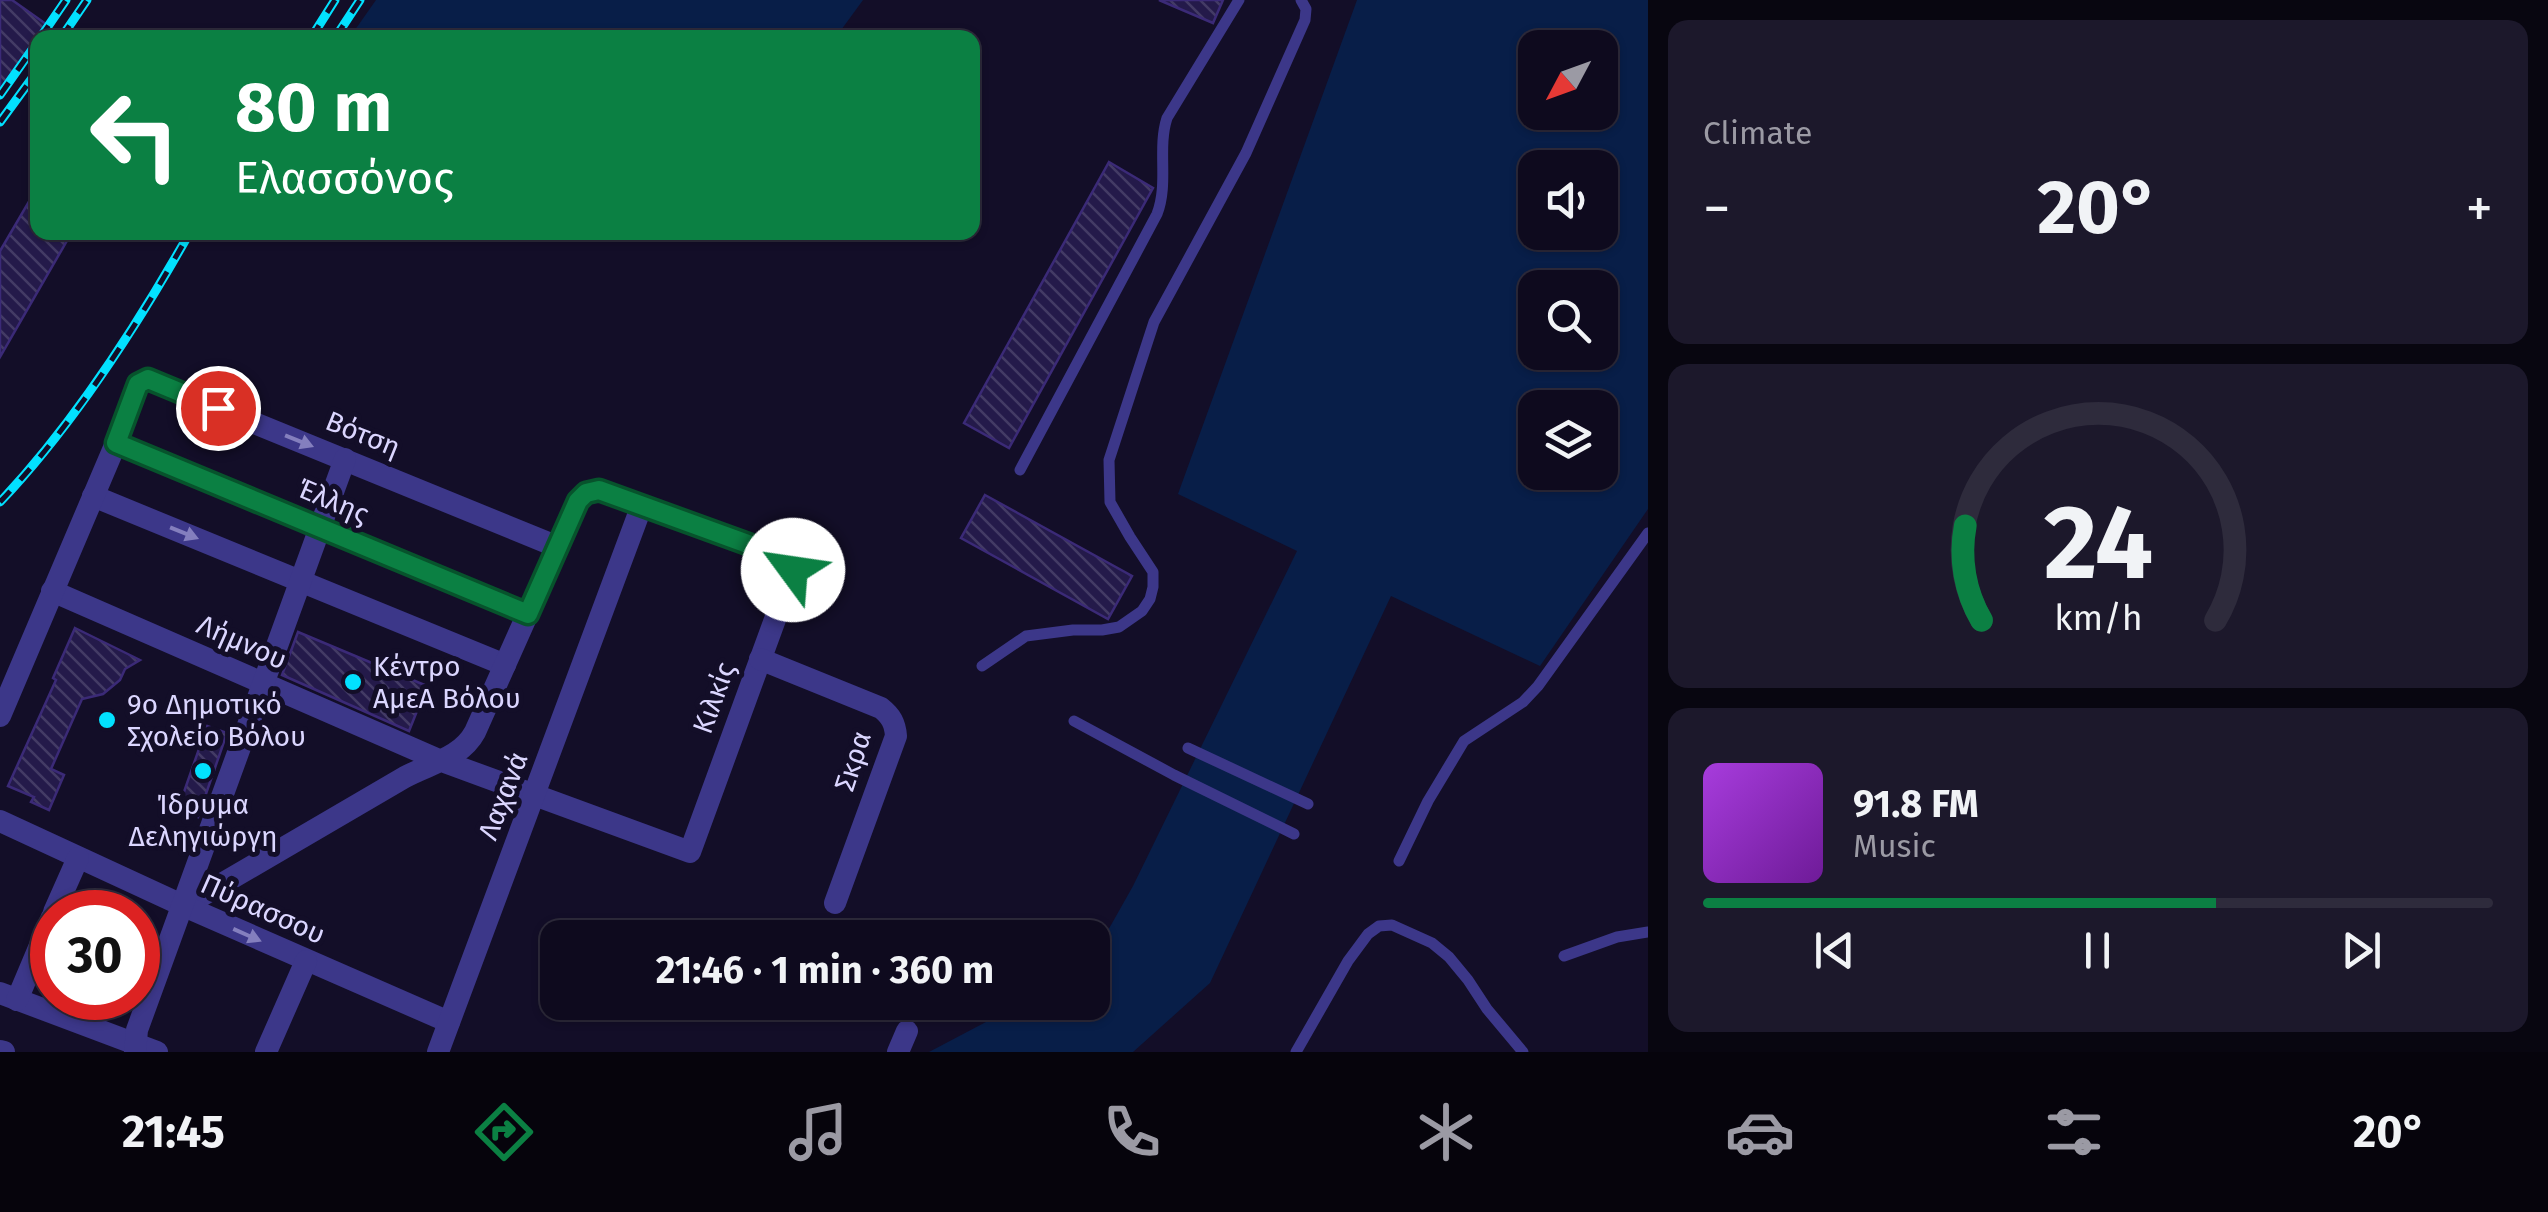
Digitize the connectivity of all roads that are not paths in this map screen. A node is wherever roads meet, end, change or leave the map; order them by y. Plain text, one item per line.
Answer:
1 (1238, 0) edge
2 (1301, 0) edge
3 (116, 443) junction
4 (345, 460) junction
5 (1020, 470) dead end
6 (94, 496) junction
7 (642, 505) junction
8 (320, 528) junction
9 (1648, 533) edge
10 (558, 548) junction
11 (301, 581) junction
12 (52, 591) junction
13 (528, 614) junction
14 (760, 659) junction
15 (505, 665) junction
16 (982, 666) dead end
17 (264, 685) junction
18 (0, 716) edge
19 (1074, 721) dead end
20 (1188, 748) dead end
21 (440, 760) junction
22 (535, 796) junction
23 (1308, 804) dead end
24 (0, 821) edge
25 (1294, 834) dead end
26 (690, 852) joint
27 (78, 858) junction
28 (1399, 860) dead end
29 (65, 890) edge
30 (835, 903) dead end
31 (184, 906) junction
32 (1648, 932) edge
33 (1564, 956) dead end
34 (30, 959) edge
35 (306, 960) junction
36 (9, 997) edge
37 (450, 1022) junction
38 (135, 1047) edge
39 (158, 1052) edge
40 (266, 1052) edge
41 (438, 1052) edge
42 (1296, 1052) edge
43 (1523, 1052) edge

1 - 5 lane
2 - 16 lane
3 -> 4 street, Βότση
3 - 6 street
3 - 8 street, Έλλης
4 - 8 street
4 - 10 street, Βότση
6 -> 11 street
6 - 12 street
7 - 10 street
7 - 14 street, Κιλκίς
7 - 22 street, Λαχανά
8 - 11 street
8 - 13 street, Έλλης
9 - 28 lane
10 - 13 street
11 - 15 street
11 - 17 street
12 - 17 street, Λήμνου
12 - 18 street
13 - 15 street
14 - 26 street, Κιλκίς
14 - 30 street, Σκρα
15 - 21 street
17 - 21 street, Λήμνου
17 - 31 street
19 - 25 lane
20 - 23 lane
21 - 22 street, Λήμνου
21 - 31 street
22 - 26 street, Λήμνου
22 - 37 street, Λαχανά
24 - 27 street, Πύρασσου
27 - 29 street
27 - 31 street, Πύρασσου
31 -> 35 street, Πύρασσου
31 - 38 street
32 - 33 lane
34 - 36 street
35 - 37 street, Πύρασσου
35 - 40 street
36 - 38 street
37 - 41 street, Λαχανά
38 - 39 street
42 - 43 lane

